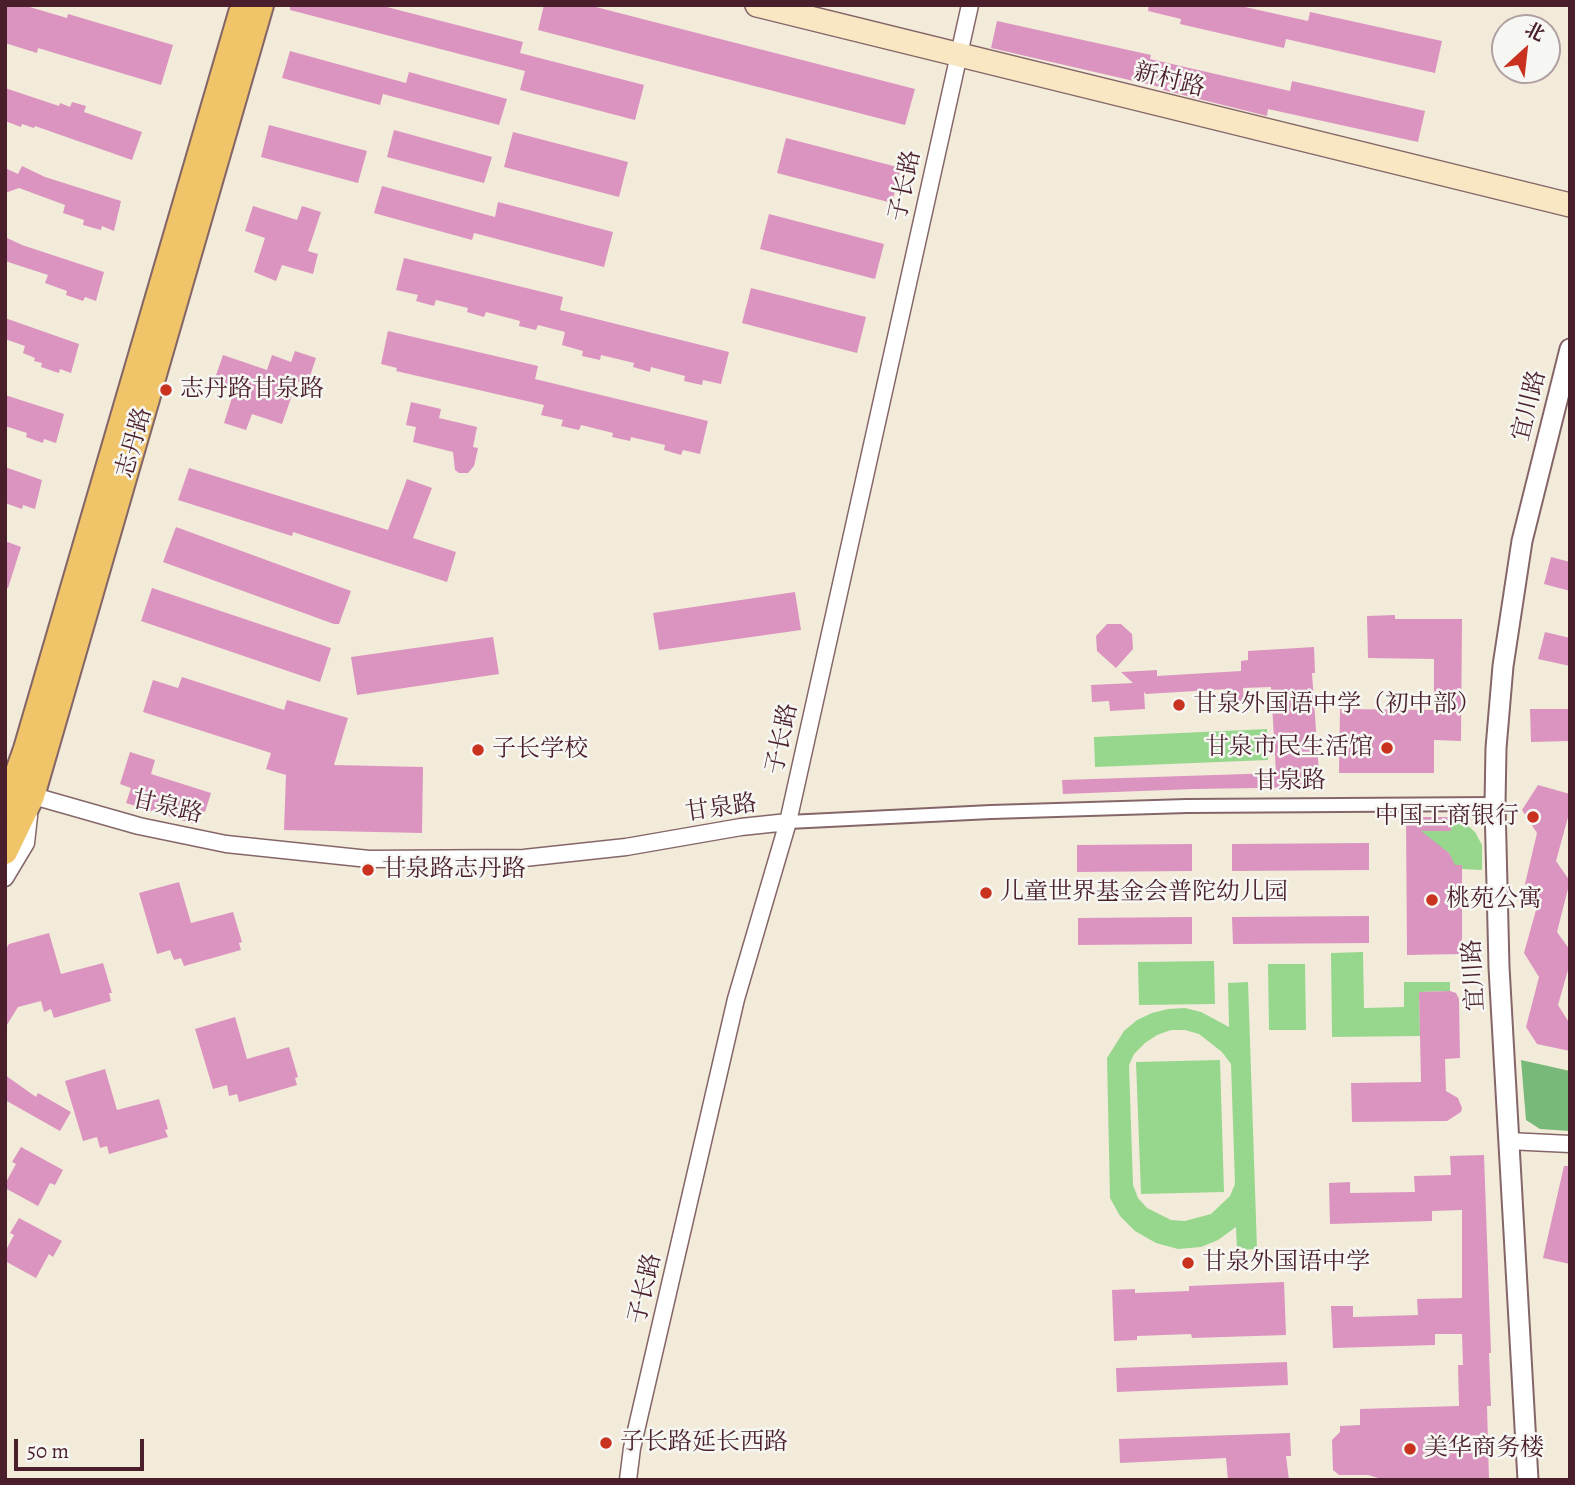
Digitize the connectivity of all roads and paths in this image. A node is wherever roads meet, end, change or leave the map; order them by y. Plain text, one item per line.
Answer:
1 (243, 5) edge
2 (261, 5) edge
3 (757, 5) edge
4 (970, 5) edge
5 (958, 56) junction
6 (1570, 205) edge
7 (1570, 349) edge
8 (12, 796) edge
9 (1495, 804) junction
10 (788, 822) junction
11 (5, 852) edge
12 (5, 877) edge
13 (1508, 1141) junction
14 (1570, 1144) edge
15 (628, 1480) edge
16 (1528, 1480) edge

1 - 8 main road, 志丹路
2 - 8 main road, 志丹路
3 - 5 main road, 新村路
4 - 5 street, 子长路
5 - 6 main road, 新村路
5 - 10 street, 子长路
7 - 9 street, 宜川路
8 - 10 street, 甘泉路
8 - 11 main road
8 - 12 street, 志丹路
9 - 10 street, 甘泉路
9 - 13 street, 宜川路
10 - 15 street, 子长路
13 - 14 street
13 - 16 street, 宜川路

